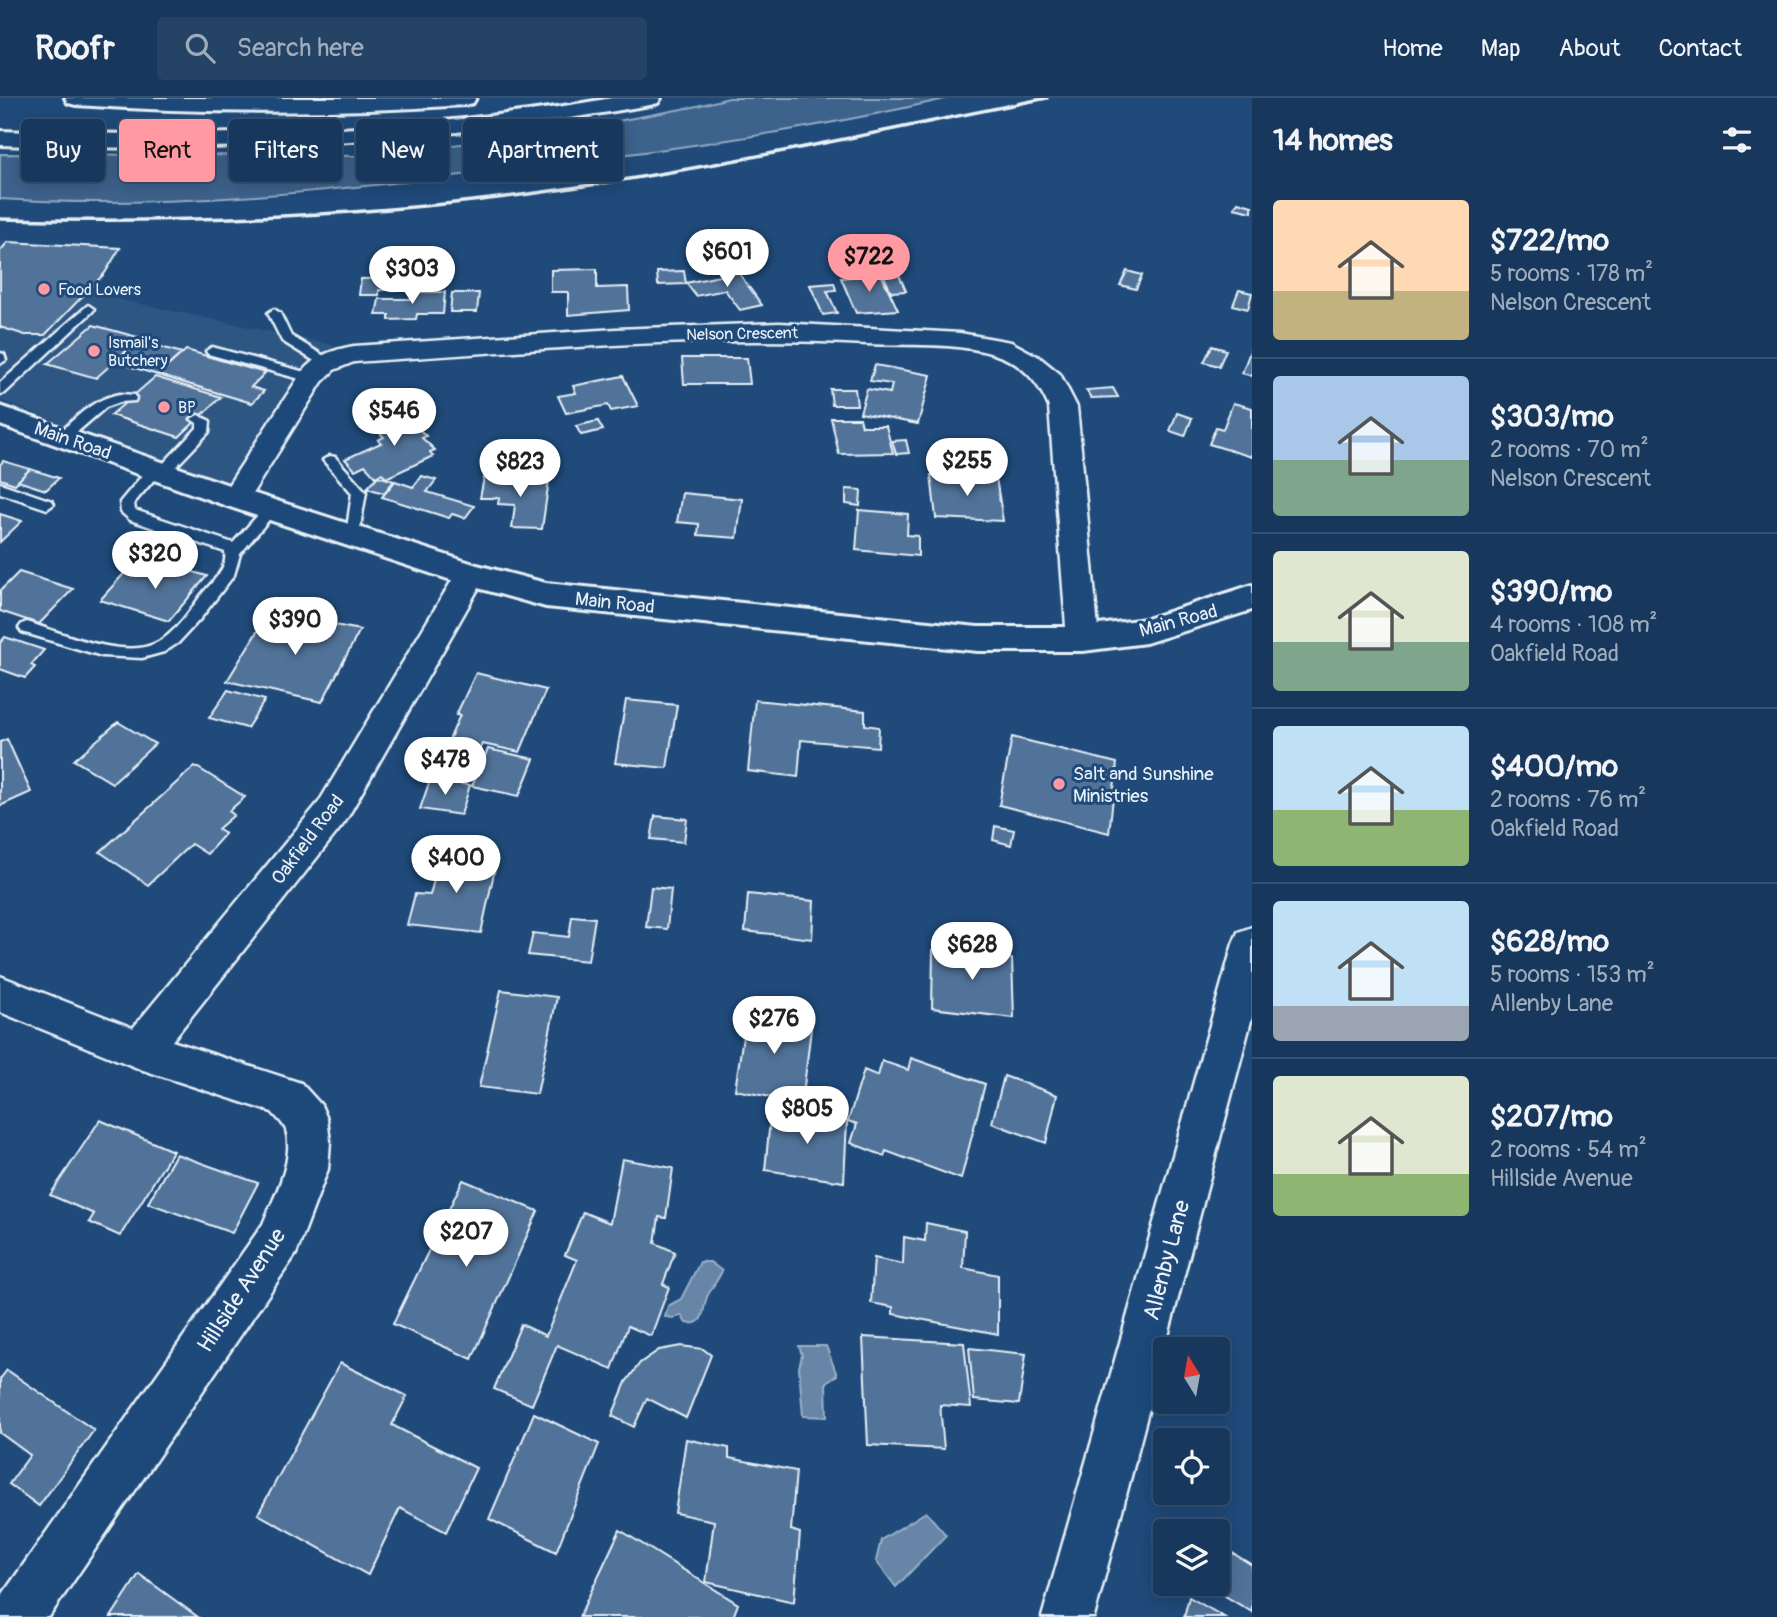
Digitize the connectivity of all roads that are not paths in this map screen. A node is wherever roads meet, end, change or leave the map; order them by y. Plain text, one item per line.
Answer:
1 (76, 98) edge
2 (465, 98) edge
3 (650, 98) edge
4 (0, 138) edge
5 (88, 309) dead end
6 (274, 313) dead end
7 (212, 351) dead end
8 (318, 370) junction
9 (0, 390) edge
10 (130, 398) dead end
11 (0, 415) edge
12 (198, 419) dead end
13 (64, 437) junction
14 (330, 460) dead end
15 (159, 471) junction
16 (0, 488) edge
17 (235, 498) junction
18 (47, 504) dead end
19 (271, 509) junction
20 (353, 536) junction
21 (233, 552) junction
22 (471, 575) junction
23 (1252, 597) edge
24 (27, 628) dead end
25 (1083, 639) junction
26 (1251, 948) edge
27 (0, 994) edge
28 (140, 1049) junction
29 (18, 1617) edge
30 (1068, 1617) edge

1 - 2 main road
3 - 4 main road
5 - 9 lane
6 - 8 lane
7 - 8 lane
8 - 17 street
8 - 25 street, Nelson Crescent
10 - 13 lane
11 - 13 main road, Main Road
12 - 15 lane
13 - 15 main road, Main Road
14 - 20 lane
15 - 17 main road, Main Road
15 - 21 lane
16 - 18 lane
17 - 19 main road, Main Road
19 - 20 main road, Main Road
19 - 21 lane
20 - 22 main road, Main Road
21 - 24 lane
22 - 25 main road, Main Road
22 - 28 street, Oakfield Road
23 - 25 main road, Main Road
26 - 30 street, Allenby Lane
27 - 28 street, Hillside Avenue
28 - 29 street, Hillside Avenue

